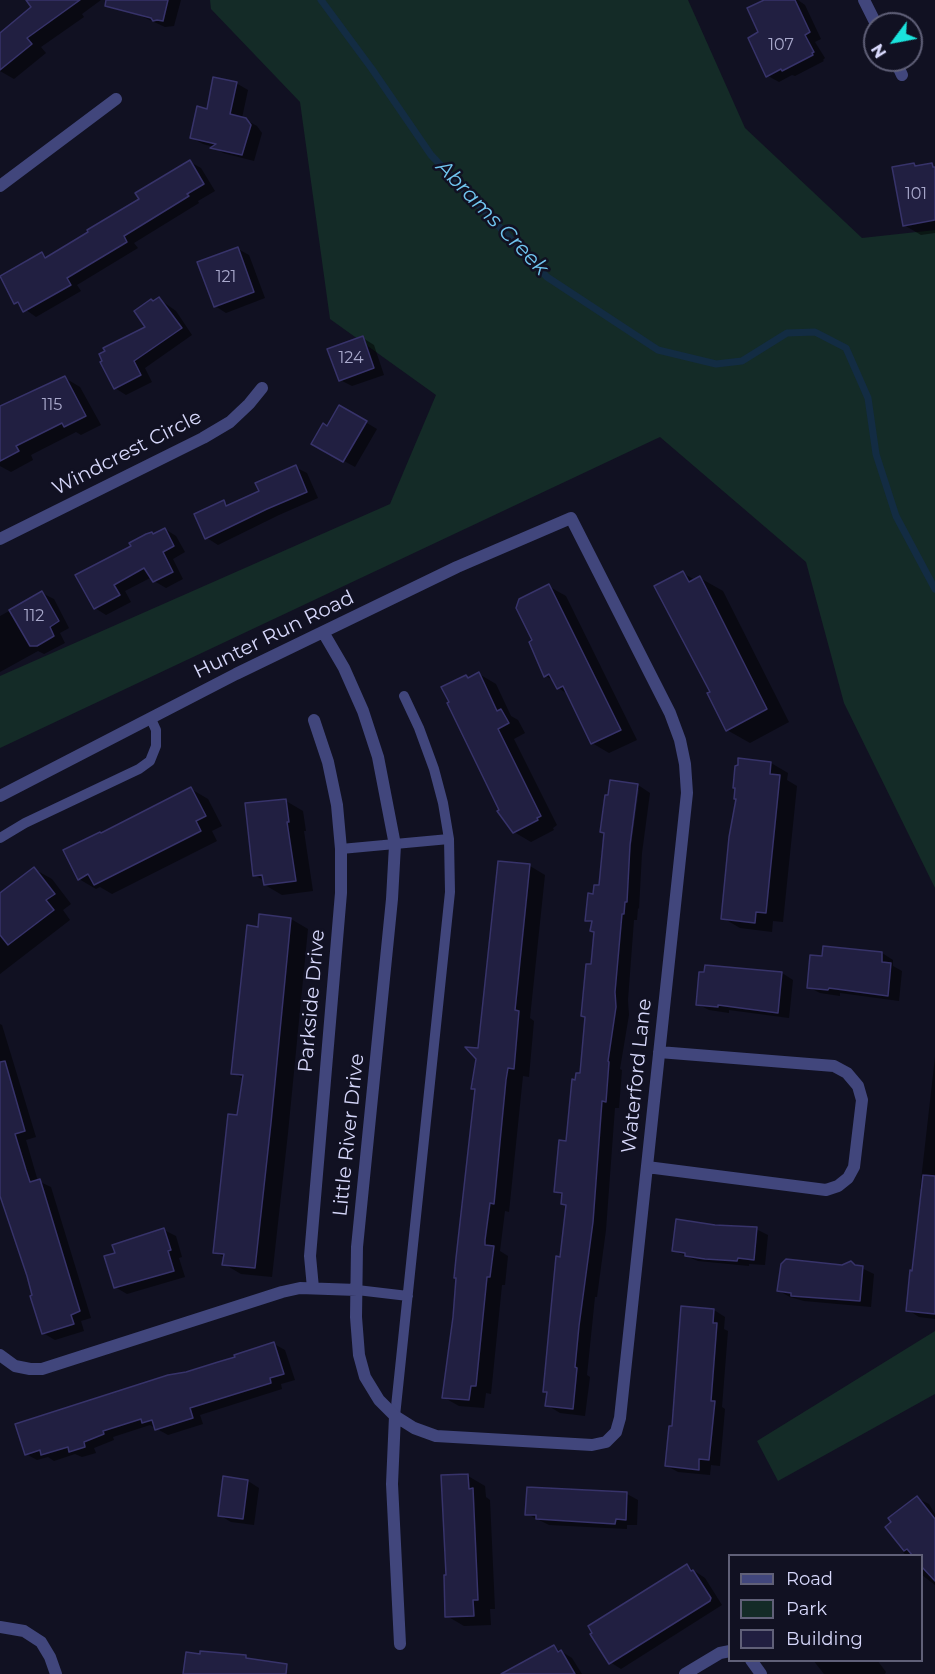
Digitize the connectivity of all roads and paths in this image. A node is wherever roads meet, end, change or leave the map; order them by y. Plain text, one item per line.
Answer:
1 (901, 72) edge
2 (902, 75) dead end
3 (116, 99) dead end
4 (0, 186) edge
5 (262, 388) dead end
6 (571, 518) joint
7 (0, 539) edge
8 (323, 632) junction
9 (404, 696) dead end
10 (151, 718) junction
11 (314, 720) dead end
12 (0, 796) edge
13 (0, 838) edge
14 (449, 839) junction
15 (394, 845) junction
16 (341, 849) junction
17 (659, 1052) junction
18 (647, 1167) junction
19 (313, 1288) junction
20 (357, 1290) junction
21 (408, 1296) junction
22 (0, 1355) edge
23 (395, 1416) junction
24 (0, 1627) edge
25 (400, 1644) dead end
26 (728, 1651) edge
27 (56, 1674) edge
28 (685, 1674) edge

1 - 2 street
3 - 4 street
5 - 7 street, Windcrest Circle
6 - 8 street, Hunter Run Road
6 - 17 street, Waterford Lane
8 - 10 street, Hunter Run Road
8 - 15 street, Little River Drive
9 - 14 lane
10 - 12 street, Hunter Run Road
10 - 13 lane
11 - 16 street, Parkside Drive
14 - 15 lane
14 - 21 lane
15 - 16 lane
15 - 20 street, Little River Drive
16 - 19 street, Parkside Drive
17 - 18 street, Waterford Lane
17 - 18 street
18 - 23 street, Waterford Lane
19 - 20 street
19 - 22 street
20 - 21 lane
20 - 23 street, Little River Drive
21 - 23 lane
23 - 25 street
24 - 27 street
26 - 28 street

